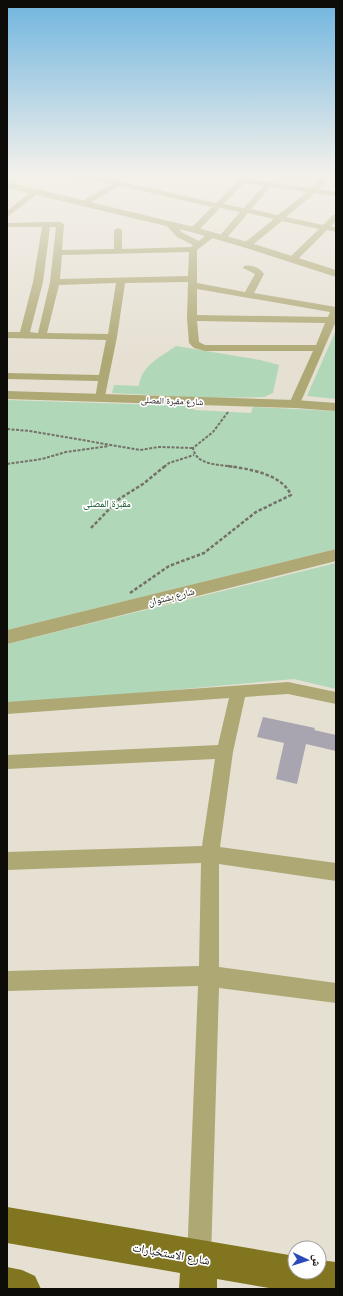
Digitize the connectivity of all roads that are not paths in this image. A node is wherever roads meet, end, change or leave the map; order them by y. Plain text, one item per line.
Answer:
1 (44, 235) edge
2 (59, 235) edge
3 (118, 235) edge
4 (181, 235) edge
5 (211, 235) edge
6 (213, 235) edge
7 (224, 235) edge
8 (259, 235) edge
9 (316, 235) edge
10 (222, 238) junction
11 (247, 245) junction
12 (196, 247) junction
13 (118, 252) junction
14 (57, 253) junction
15 (292, 260) junction
16 (247, 268) dead end
17 (336, 274) edge
18 (121, 281) junction
19 (55, 282) junction
20 (192, 282) junction
21 (248, 295) junction
22 (335, 313) edge
23 (192, 318) junction
24 (7, 335) edge
25 (24, 335) junction
26 (42, 335) junction
27 (112, 337) junction
28 (320, 348) junction
29 (7, 376) edge
30 (104, 378) junction
31 (7, 395) edge
32 (100, 399) junction
33 (295, 404) junction
34 (336, 407) edge
35 (336, 555) edge
36 (7, 637) edge
37 (239, 691) junction
38 (336, 698) edge
39 (7, 708) edge
40 (225, 752) junction
41 (7, 762) edge
42 (210, 854) junction
43 (7, 861) edge
44 (336, 872) edge
45 (209, 976) junction
46 (7, 981) edge
47 (336, 993) edge
48 (7, 1225) edge
49 (198, 1274) edge
50 (336, 1281) edge
51 (7, 1286) edge
52 (22, 1289) edge

1 - 25 street
2 - 14 street
3 - 13 street
4 - 12 street
5 - 12 street
6 - 10 street
7 - 10 street
8 - 11 street
9 - 15 street
10 - 11 street
11 - 15 street
12 - 13 street
12 - 20 street
13 - 14 street
14 - 19 street
15 - 17 street
16 - 21 street
18 - 19 street
18 - 20 street
18 - 27 street
19 - 26 street
20 - 21 street
20 - 23 street
21 - 22 street
22 - 23 street
22 - 28 street
23 - 28 street
24 - 25 street
25 - 26 street
26 - 27 street
27 - 30 street
28 - 33 street
29 - 30 street
30 - 32 street
31 - 32 street, شارع مقبرة المصلى
32 - 33 street, شارع مقبرة المصلى
33 - 34 street, شارع مقبرة المصلى
35 - 36 street, شارع بشتوان
37 - 38 street
37 - 39 street
37 - 40 street
40 - 41 street
40 - 42 street
42 - 43 street
42 - 44 street
42 - 45 street
45 - 46 street
45 - 47 street
45 - 49 street
48 - 49 main road, شارع الاستخبارات
49 - 50 main road, شارع الاستخبارات
51 - 52 main road

